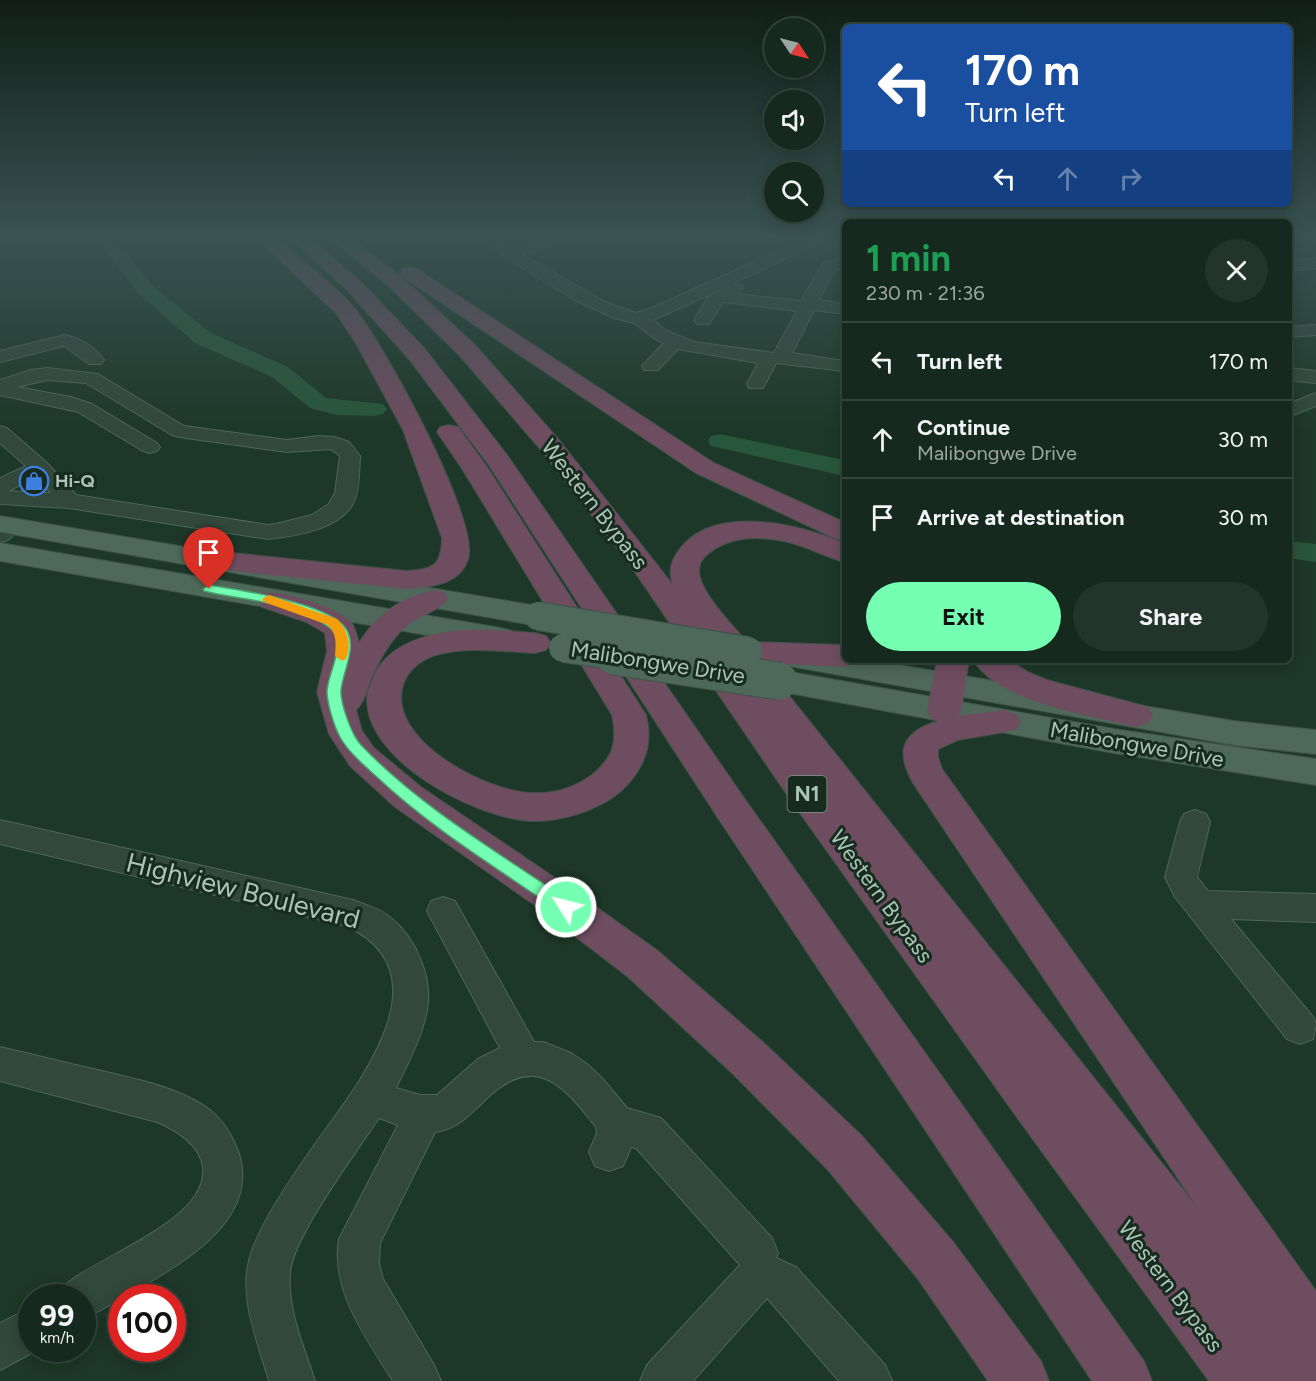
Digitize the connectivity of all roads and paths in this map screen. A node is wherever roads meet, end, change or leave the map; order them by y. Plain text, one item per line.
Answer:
1 (337, 302) edge
2 (369, 302) edge
3 (417, 302) edge
4 (454, 302) edge
5 (597, 302) edge
6 (678, 302) edge
7 (716, 302) edge
8 (773, 302) edge
9 (809, 302) edge
10 (672, 305) junction
11 (807, 306) junction
12 (344, 309) junction
13 (842, 309) edge
14 (639, 318) junction
15 (704, 320) junction
16 (1316, 330) edge
17 (1292, 332) edge
18 (682, 345) junction
19 (4, 351) edge
20 (775, 358) junction
21 (95, 360) dead end
22 (651, 366) dead end
23 (842, 366) edge
24 (1302, 375) edge
25 (32, 376) junction
26 (756, 384) dead end
27 (0, 388) edge
28 (1316, 397) edge
29 (1292, 409) edge
30 (0, 432) edge
31 (150, 447) dead end
32 (40, 467) junction
33 (0, 486) edge
34 (0, 496) edge
35 (69, 501) junction
36 (4, 528) edge
37 (842, 531) edge
38 (0, 552) edge
39 (842, 552) edge
40 (233, 562) junction
41 (67, 564) junction
42 (0, 567) edge
43 (433, 599) junction
44 (273, 600) junction
45 (393, 621) junction
46 (545, 636) junction
47 (751, 651) junction
48 (842, 656) edge
49 (992, 663) edge
50 (949, 685) edge
51 (340, 714) junction
52 (1136, 715) junction
53 (1004, 722) junction
54 (1316, 742) edge
55 (1316, 772) edge
56 (1195, 822) dead end
57 (0, 832) edge
58 (1198, 904) junction
59 (1316, 908) edge
60 (443, 911) dead end
61 (1300, 1028) dead end
62 (524, 1058) junction
63 (0, 1064) edge
64 (370, 1097) junction
65 (425, 1113) junction
66 (757, 1253) dead end
67 (96, 1289) edge
68 (18, 1337) edge
69 (1316, 1337) edge
70 (0, 1348) edge
71 (292, 1381) edge
72 (418, 1381) edge
73 (663, 1381) edge
74 (869, 1381) edge
75 (1021, 1381) edge
76 (1124, 1381) edge
77 (1243, 1381) edge
78 (1300, 1381) edge

1 - 12 highway
2 - 76 highway
3 - 77 highway, Western Bypass / N1
4 - 37 highway
5 - 14 street
6 - 10 street
7 - 15 street
8 - 11 street
9 - 11 street
10 - 14 street
10 - 15 street
11 - 13 street
11 - 20 street
12 - 40 highway
12 - 46 highway
14 - 18 street
15 - 18 street
16 - 17 street
18 - 20 street
18 - 22 street
19 - 21 street
19 - 25 street
20 - 23 street
20 - 26 street
24 - 28 street
25 - 27 street
25 - 35 street
27 - 31 street
28 - 29 street
30 - 32 street
32 - 33 street
32 - 35 street
34 - 35 street
36 - 40 main road, Malibongwe Drive
38 - 41 main road, Malibongwe Drive
39 - 78 highway
40 - 43 main road, Malibongwe Drive
41 - 42 main road
41 - 44 main road, Malibongwe Drive
43 - 45 highway
43 - 46 main road, Malibongwe Drive
44 - 45 main road, Malibongwe Drive
44 - 51 highway
45 - 46 main road, Malibongwe Drive
45 - 51 highway
46 - 47 main road, Malibongwe Drive, bridge
46 - 50 main road, Malibongwe Drive, bridge
47 - 48 highway
47 - 50 main road, Malibongwe Drive
49 - 52 highway
50 - 52 main road, Malibongwe Drive
50 - 53 main road, Malibongwe Drive
51 - 75 highway
52 - 54 main road, Malibongwe Drive
53 - 55 main road, Malibongwe Drive
53 - 69 highway
56 - 58 street
57 - 64 street, Highview Boulevard
58 - 59 street
58 - 61 street
60 - 62 street
62 - 65 street
62 - 66 street
63 - 67 street
64 - 65 street
64 - 71 street, Highview Boulevard
65 - 72 street
68 - 70 street
73 - 74 street

